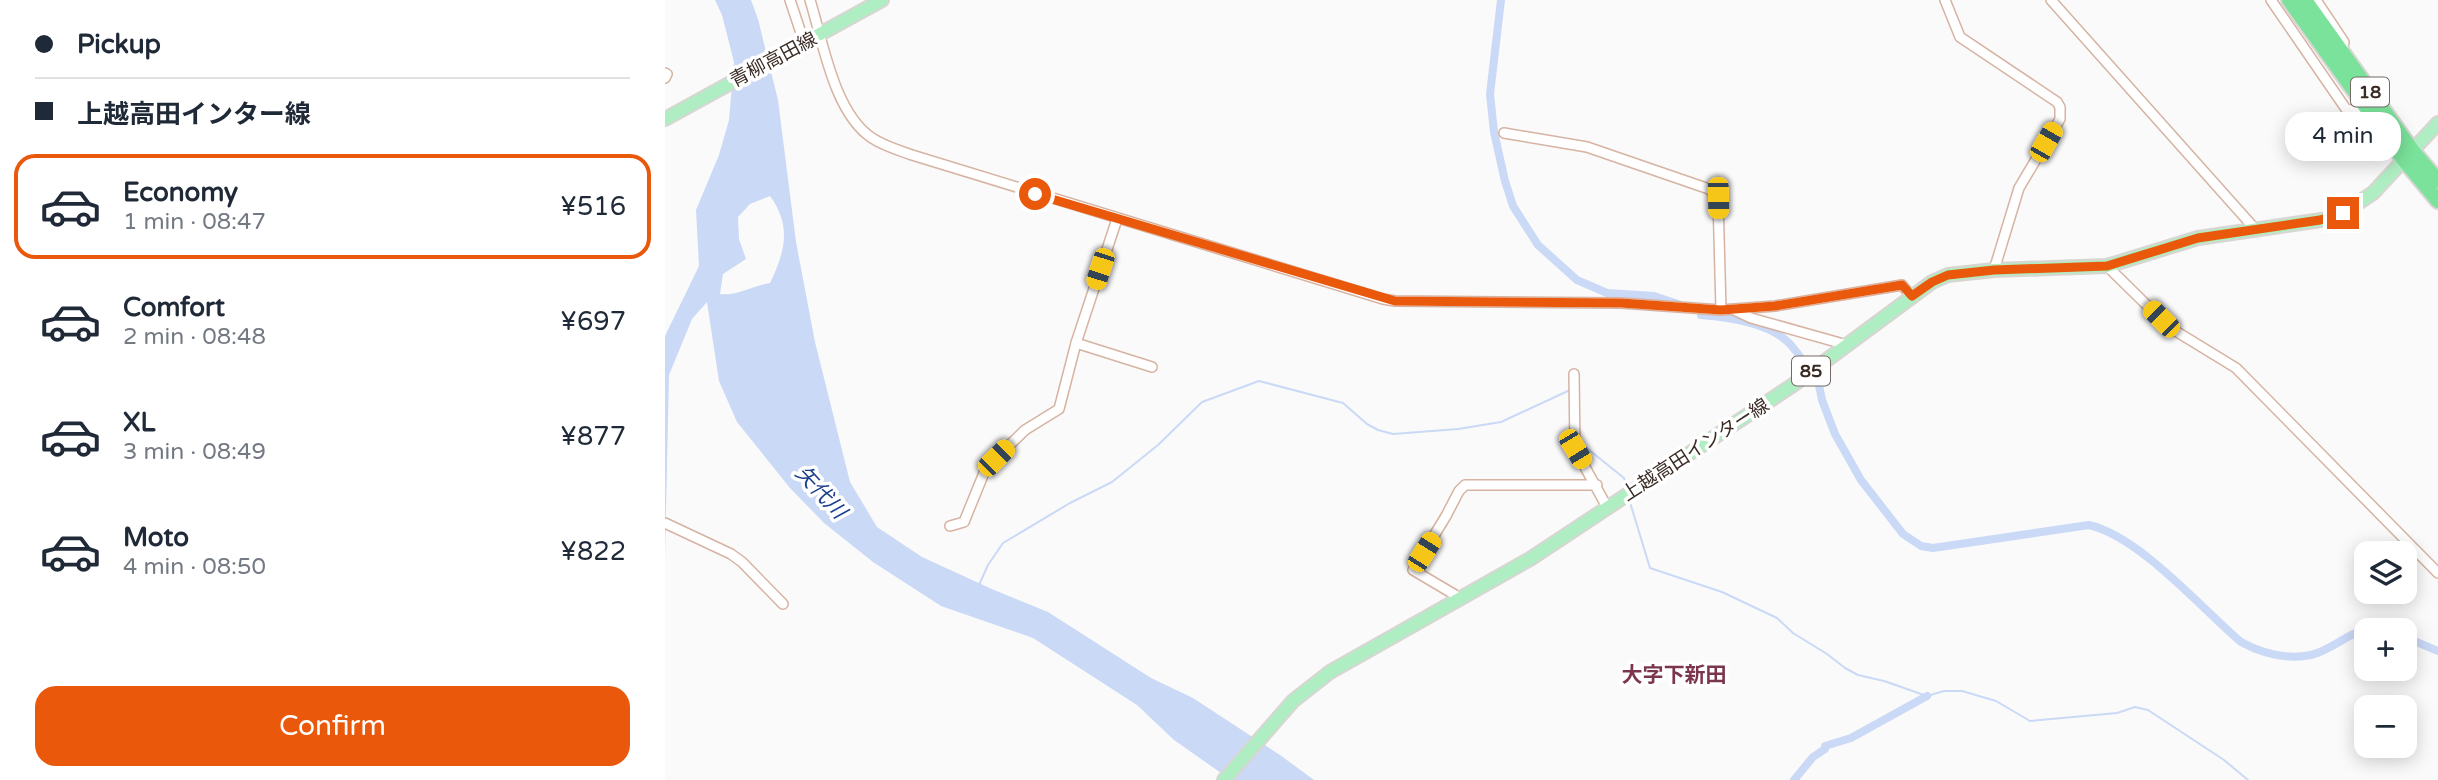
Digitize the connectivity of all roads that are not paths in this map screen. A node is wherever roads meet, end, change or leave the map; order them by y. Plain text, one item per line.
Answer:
1 (790, 0) edge
2 (810, 0) edge
3 (882, 0) edge
4 (1945, 0) edge
5 (2051, 0) edge
6 (2271, 0) edge
7 (2289, 0) edge
8 (2305, 0) edge
9 (2316, 0) edge
10 (820, 34) junction
11 (799, 45) junction
12 (2342, 53) junction
13 (2369, 114) junction
14 (669, 116) edge
15 (2438, 123) edge
16 (1504, 133) dead end
17 (2407, 155) junction
18 (2438, 181) edge
19 (2438, 201) edge
20 (1117, 219) junction
21 (2256, 230) junction
22 (2107, 266) junction
23 (1994, 270) junction
24 (1912, 296) junction
25 (1732, 309) junction
26 (1721, 310) junction
27 (1076, 343) junction
28 (1847, 345) junction
29 (1153, 367) dead end
30 (1574, 374) dead end
31 (1597, 485) junction
32 (1607, 507) junction
33 (665, 523) edge
34 (950, 526) dead end
35 (2438, 573) edge
36 (1462, 599) junction
37 (783, 604) dead end
38 (1224, 780) edge

1 - 11 street
2 - 10 street
3 - 10 main road, 青柳高田線
4 - 23 street
5 - 21 street
6 - 13 street
7 - 13 highway, 18
8 - 12 highway, 18
9 - 12 street
10 - 11 main road, 青柳高田線
10 - 20 street
11 - 14 main road, 青柳高田線
12 - 17 highway, 18
13 - 17 highway, 18
15 - 17 main road, 上越高田インター線
16 - 26 street
17 - 18 highway, 18
17 - 19 highway, 18
17 - 21 main road, 上越高田インター線 / 85
20 - 26 street
20 - 27 street
21 - 22 main road, 上越高田インター線 / 85
22 - 23 main road, 上越高田インター線 / 85
22 - 35 street
23 - 24 main road, 上越高田インター線 / 85
24 - 25 street
24 - 28 main road, 上越高田インター線 / 85
25 - 26 street
25 - 28 street
27 - 29 street
27 - 34 street
28 - 32 main road, 上越高田インター線 / 85
30 - 31 street
31 - 32 street
31 - 36 street
32 - 36 main road, 上越高田インター線 / 85
33 - 37 street
36 - 38 main road, 上越高田インター線 / 85

